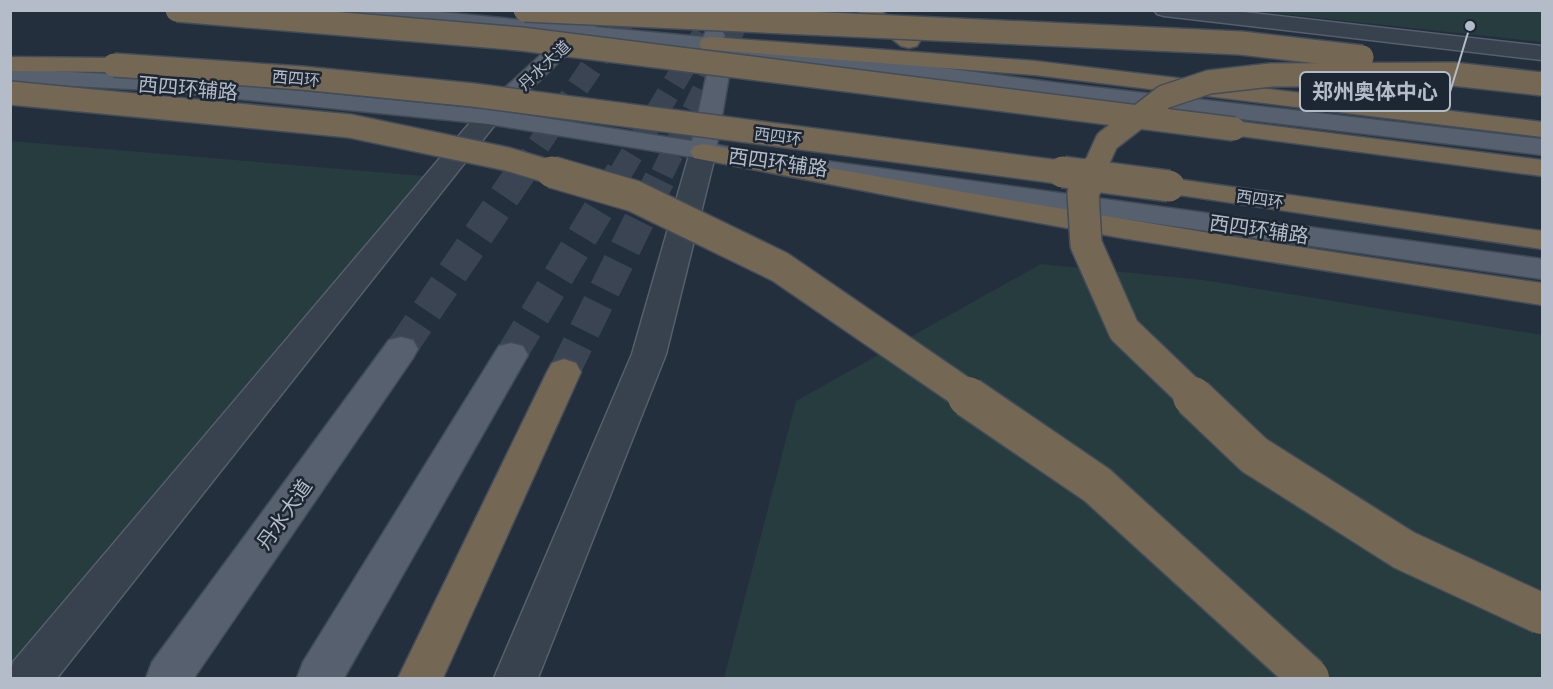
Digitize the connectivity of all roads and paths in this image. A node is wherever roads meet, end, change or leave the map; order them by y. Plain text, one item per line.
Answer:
1 (177, 10) edge
2 (345, 10) edge
3 (525, 10) edge
4 (598, 10) edge
5 (729, 10) edge
6 (866, 10) edge
7 (1164, 10) edge
8 (580, 32) junction
9 (1542, 53) edge
10 (715, 54) junction
11 (937, 61) junction
12 (10, 64) edge
13 (1453, 74) junction
14 (10, 76) edge
15 (1542, 84) edge
16 (10, 93) edge
17 (488, 117) junction
18 (1540, 136) edge
19 (703, 152) junction
20 (1542, 168) edge
21 (1542, 240) edge
22 (1542, 269) edge
23 (1542, 294) edge
24 (401, 349) tunnel mouth
25 (511, 355) tunnel mouth
26 (564, 372) tunnel mouth
27 (1542, 614) edge
28 (29, 678) edge
29 (168, 678) edge
30 (319, 678) edge
31 (420, 678) edge
32 (516, 678) edge
33 (1309, 678) edge

1 - 10 highway, bridge
2 - 8 main road
3 - 13 highway, bridge
4 - 8 main road, 丹水大道
5 - 10 main road
6 - 11 highway
7 - 9 street
8 - 10 main road
8 - 17 main road, 丹水大道
10 - 11 highway
10 - 18 main road
10 - 19 main road
10 - 20 highway, bridge
11 - 18 highway
12 - 21 highway, 西四环, bridge
13 - 15 highway, bridge
13 - 27 highway, bridge
14 - 17 main road, 西四环辅路
16 - 33 highway, bridge
17 - 19 main road, 西四环辅路
17 - 28 street
19 - 22 main road, 西四环辅路
19 - 23 highway
19 - 32 street
24 - 29 main road, 丹水大道
25 - 30 main road
26 - 31 highway

